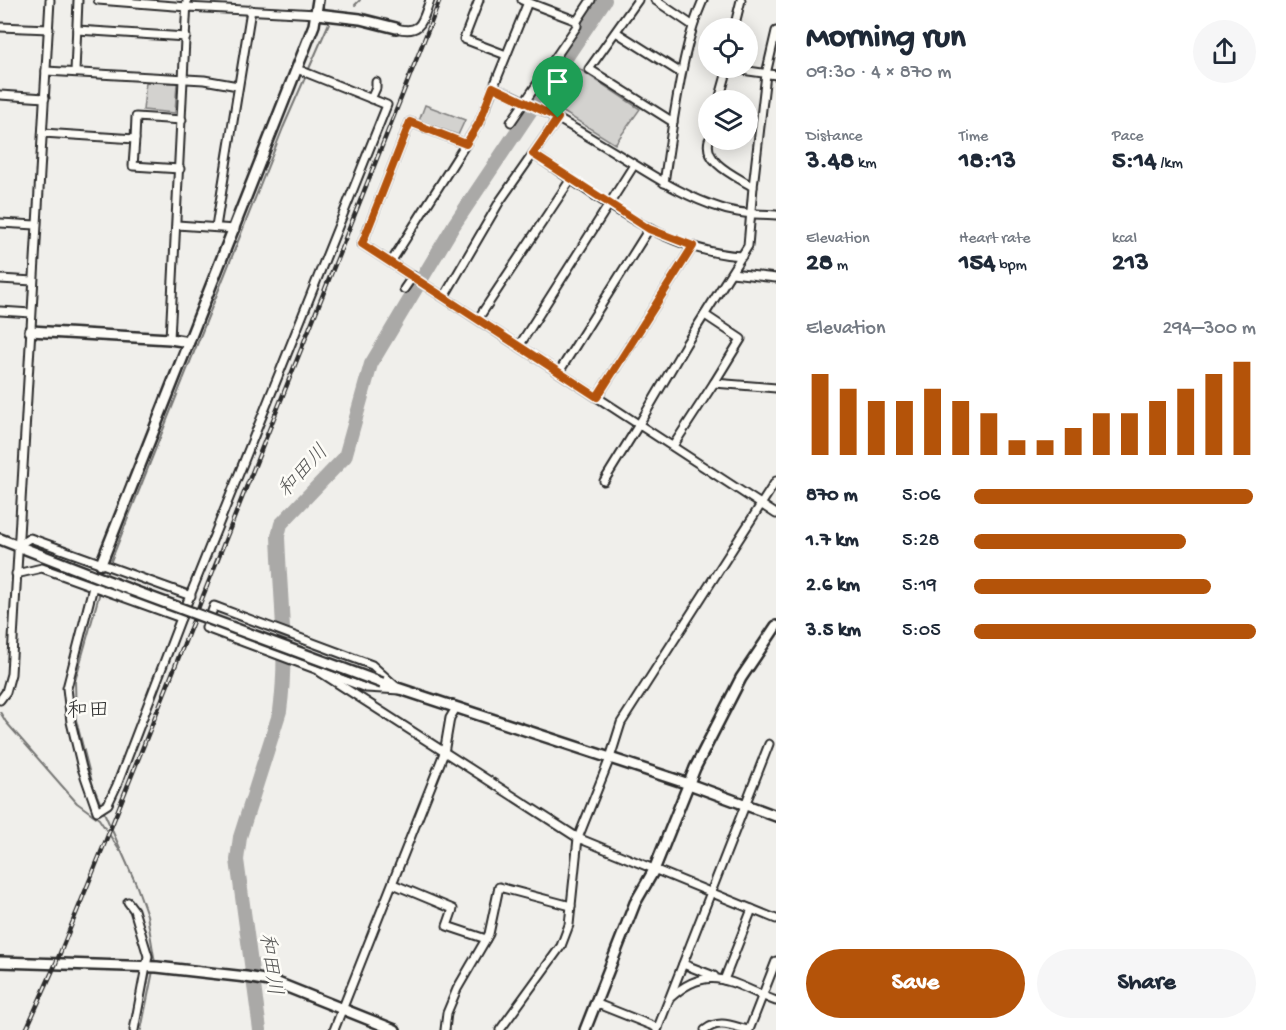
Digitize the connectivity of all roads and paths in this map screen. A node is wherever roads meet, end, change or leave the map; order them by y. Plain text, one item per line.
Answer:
1 (50, 0) edge
2 (78, 0) edge
3 (98, 0) edge
4 (318, 0) edge
5 (430, 0) edge
6 (479, 0) edge
7 (591, 0) edge
8 (638, 0) edge
9 (656, 0) edge
10 (703, 0) edge
11 (741, 0) edge
12 (119, 1) edge
13 (525, 1) edge
14 (187, 4) edge
15 (251, 10) junction
16 (317, 14) junction
17 (736, 18) edge
18 (577, 21) junction
19 (692, 25) junction
20 (0, 27) edge
21 (396, 28) joint
22 (50, 29) junction
23 (77, 30) junction
24 (776, 31) edge
25 (616, 32) junction
26 (186, 37) junction
27 (506, 55) junction
28 (299, 70) junction
29 (46, 71) junction
30 (75, 72) junction
31 (681, 73) junction
32 (758, 73) edge
33 (766, 74) junction
34 (776, 75) edge
35 (184, 79) junction
36 (376, 82) dead end
37 (238, 86) junction
38 (493, 87) junction
39 (0, 95) edge
40 (45, 98) junction
41 (371, 99) junction
42 (525, 101) junction
43 (558, 118) junction
44 (182, 120) junction
45 (511, 122) dead end
46 (673, 122) junction
47 (43, 133) junction
48 (135, 140) junction
49 (466, 144) junction
50 (709, 150) edge
51 (533, 154) junction
52 (634, 165) junction
53 (180, 169) junction
54 (571, 179) junction
55 (664, 183) junction
56 (753, 187) junction
57 (610, 204) junction
58 (750, 214) junction
59 (776, 215) edge
60 (0, 223) edge
61 (36, 225) junction
62 (177, 225) junction
63 (216, 227) junction
64 (235, 229) junction
65 (649, 229) junction
66 (693, 246) junction
67 (742, 256) junction
68 (391, 262) junction
69 (732, 273) junction
70 (413, 276) junction
71 (776, 278) edge
72 (0, 279) edge
73 (33, 281) junction
74 (404, 289) dead end
75 (444, 297) junction
76 (0, 311) edge
77 (31, 313) junction
78 (705, 315) junction
79 (478, 319) junction
80 (30, 331) junction
81 (170, 339) junction
82 (189, 342) junction
83 (519, 346) junction
84 (559, 372) junction
85 (714, 383) junction
86 (776, 388) edge
87 (597, 397) junction
88 (638, 426) junction
89 (673, 446) junction
90 (604, 481) dead end
91 (776, 481) edge
92 (761, 504) junction
93 (776, 514) edge
94 (0, 539) edge
95 (17, 546) junction
96 (102, 564) junction
97 (16, 574) junction
98 (141, 578) junction
99 (94, 587) junction
100 (191, 596) junction
101 (132, 601) junction
102 (181, 618) junction
103 (776, 626) edge
104 (320, 672) junction
105 (400, 690) junction
106 (0, 700) edge
107 (456, 708) junction
108 (769, 744) dead end
109 (444, 753) junction
110 (610, 758) junction
111 (689, 784) junction
112 (745, 805) junction
113 (776, 816) edge
114 (578, 838) junction
115 (654, 870) junction
116 (393, 884) junction
117 (712, 893) junction
118 (128, 902) dead end
119 (571, 906) junction
120 (752, 909) junction
121 (776, 919) edge
122 (486, 939) junction
123 (776, 961) edge
124 (0, 962) edge
125 (683, 964) junction
126 (151, 967) junction
127 (716, 977) junction
128 (724, 980) junction
129 (762, 996) junction
130 (668, 1000) junction
131 (776, 1001) edge
132 (595, 1003) junction
133 (343, 1009) junction
134 (657, 1029) edge
135 (134, 1030) edge
136 (334, 1030) edge
137 (395, 1030) edge
138 (445, 1030) edge
139 (500, 1030) edge
140 (585, 1030) edge
141 (705, 1030) edge
142 (749, 1030) edge

1 - 22 street
2 - 23 street
3 - 12 street
4 - 16 street
5 - 21 street
6 - 27 street
7 - 18 street
8 - 25 street
9 - 19 street
10 - 19 street
11 - 17 street
12 - 14 street
13 - 18 street
13 - 27 street
14 - 15 street
14 - 26 street
15 - 16 street
15 - 37 street
16 - 21 street
16 - 28 street
18 - 42 street
19 - 31 street
20 - 22 street
22 - 29 street
23 - 26 street
23 - 30 street
24 - 33 street
25 - 31 street
25 - 46 street
26 - 35 street
27 - 38 street
28 - 41 street
28 - 64 street
29 - 30 street
29 - 40 street
30 - 35 street
31 - 46 street
32 - 33 street
33 - 34 street
33 - 56 street
35 - 37 street
35 - 44 street
36 - 41 street
37 - 63 street
38 - 42 street
38 - 49 street
39 - 40 street
40 - 47 street
41 - 100 street
42 - 43 street
42 - 45 street
43 - 51 street
43 - 52 street
44 - 48 street
44 - 53 street
46 - 55 street
47 - 48 street
47 - 61 street
48 - 53 street
49 - 68 street
49 - 68 street
50 - 56 street
51 - 54 street
51 - 75 street
52 - 55 street
52 - 57 street
53 - 62 street
54 - 57 street
54 - 79 street
55 - 58 street
56 - 58 street
57 - 65 street
57 - 83 street
58 - 59 street
58 - 67 street
60 - 61 street
61 - 73 street
62 - 63 street
62 - 81 street
63 - 64 street
64 - 82 street
65 - 66 street
65 - 84 street
66 - 67 street
66 - 87 street
67 - 69 street
68 - 70 street
69 - 71 street
69 - 78 street
70 - 74 street
70 - 75 street
72 - 73 street
73 - 77 street
75 - 79 street
76 - 77 street
77 - 80 street
78 - 85 street
78 - 88 street
79 - 83 street
80 - 81 street
80 - 95 street
81 - 82 street
82 - 96 street
83 - 84 street
84 - 87 street
85 - 86 street
85 - 89 street
87 - 88 street
88 - 89 street
88 - 90 street
89 - 92 street
91 - 92 street
92 - 93 street
92 - 110 street
94 - 95 street
95 - 96 street
95 - 97 street
95 - 105 street, bridge
96 - 98 street
97 - 99 street
97 - 106 street
98 - 100 street
98 - 101 street
99 - 101 street
99 - 102 street
100 - 102 street
101 - 102 street
103 - 111 street
104 - 105 street
104 - 105 street
104 - 109 street
105 - 107 street
107 - 109 street
107 - 110 street
108 - 112 street
109 - 114 street
109 - 116 street
110 - 111 street
110 - 114 street
111 - 112 street
111 - 115 street
112 - 113 street
112 - 117 street
114 - 115 street
114 - 119 street
115 - 117 street
115 - 132 street
116 - 122 street
116 - 133 street
117 - 120 street
117 - 125 street
118 - 126 street
119 - 122 street
119 - 139 street
120 - 121 street
120 - 128 street
122 - 138 street
123 - 129 street
124 - 126 street
125 - 127 street
125 - 130 street
126 - 133 street
126 - 135 street
127 - 128 street
127 - 130 street
128 - 129 street
129 - 131 street
129 - 142 street
130 - 134 street
132 - 134 street
132 - 140 street
133 - 136 street
133 - 137 street
141 - 142 street

